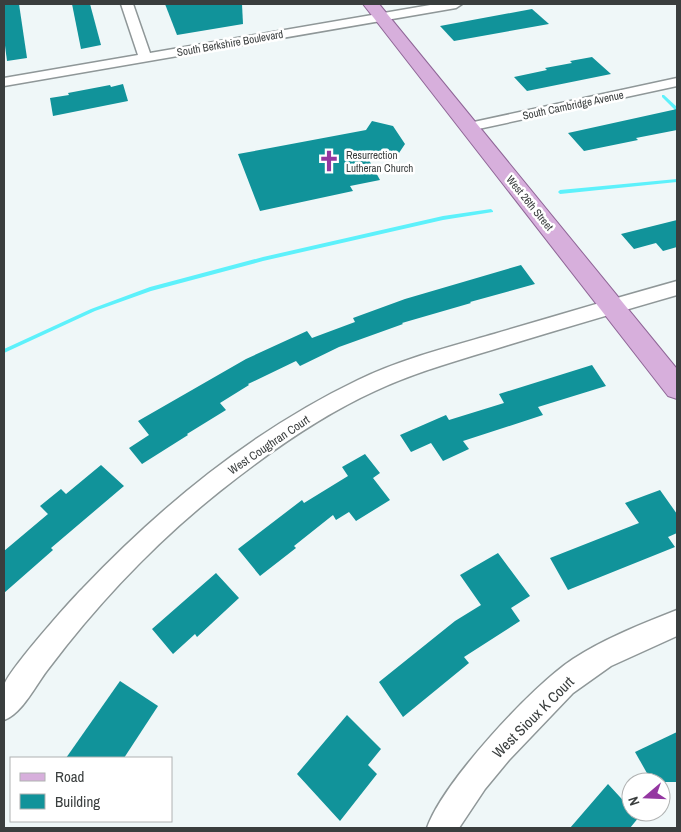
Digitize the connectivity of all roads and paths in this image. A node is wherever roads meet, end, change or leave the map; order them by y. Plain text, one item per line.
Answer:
1 (127, 4) edge
2 (456, 4) edge
3 (377, 8) edge
4 (145, 57) junction
5 (4, 82) edge
6 (677, 82) edge
7 (469, 127) junction
8 (677, 288) edge
9 (613, 306) junction
10 (677, 388) edge
11 (677, 624) edge
12 (4, 706) edge
13 (442, 828) edge

1 - 4 street
2 - 3 street, South Berkshire Boulevard
3 - 4 street, South Berkshire Boulevard
3 - 7 main road, West 26th Street
4 - 5 street, South Berkshire Boulevard
6 - 7 street, South Cambridge Avenue
7 - 9 main road, West 26th Street
8 - 9 street, West Coughran Court
9 - 10 main road, West 26th Street
9 - 12 street, West Coughran Court
11 - 13 street, West Sioux K Court

